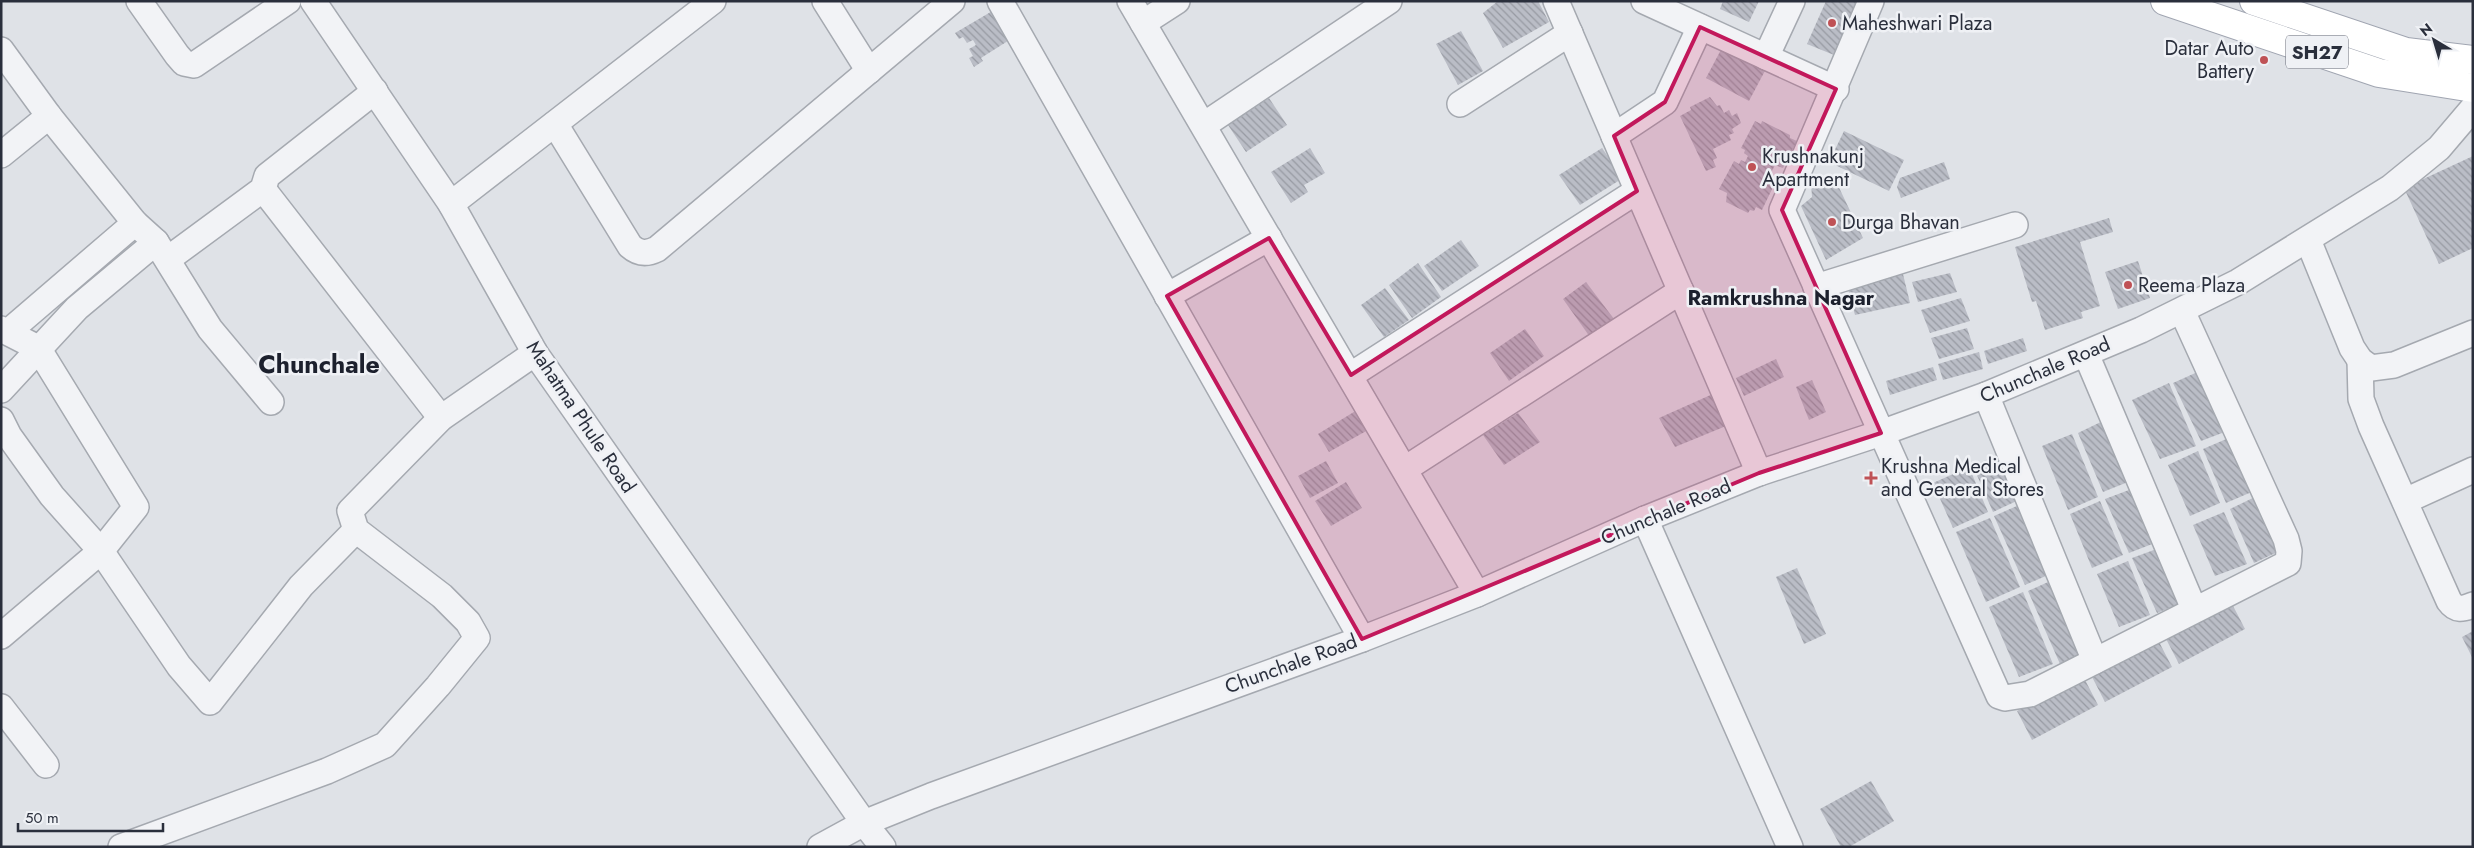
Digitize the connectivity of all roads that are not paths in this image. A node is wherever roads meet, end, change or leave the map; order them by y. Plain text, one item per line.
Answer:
1 (139, 1) edge
2 (288, 1) edge
3 (313, 1) edge
4 (713, 1) edge
5 (825, 1) edge
6 (952, 1) edge
7 (1000, 1) edge
8 (1130, 1) edge
9 (1177, 1) edge
10 (1388, 1) edge
11 (1556, 1) edge
12 (1644, 1) edge
13 (1792, 1) edge
14 (1871, 1) edge
15 (2165, 1) edge
16 (2254, 1) edge
17 (1143, 23) junction
18 (1700, 27) junction
19 (1570, 33) junction
20 (1, 50) edge
21 (1766, 57) junction
22 (2473, 60) edge
23 (869, 71) junction
24 (2473, 88) edge
25 (1836, 89) junction
26 (375, 91) junction
27 (1460, 104) dead end
28 (2473, 108) edge
29 (49, 116) junction
30 (555, 124) junction
31 (1204, 126) junction
32 (1614, 136) junction
33 (1, 155) edge
34 (263, 189) junction
35 (1637, 191) junction
36 (451, 204) junction
37 (135, 223) junction
38 (2015, 225) dead end
39 (1269, 238) junction
40 (2308, 240) junction
41 (162, 251) junction
42 (1816, 287) junction
43 (1681, 291) junction
44 (1168, 296) junction
45 (2182, 311) junction
46 (5, 330) edge
47 (2473, 333) edge
48 (38, 348) junction
49 (535, 353) junction
50 (2086, 354) junction
51 (2360, 360) junction
52 (1350, 375) junction
53 (1, 390) edge
54 (1986, 395) junction
55 (271, 402) dead end
56 (441, 418) junction
57 (1, 420) edge
58 (1881, 433) junction
59 (1405, 468) junction
60 (2473, 470) edge
61 (1759, 473) junction
62 (2406, 501) junction
63 (1645, 520) junction
64 (356, 530) junction
65 (101, 551) junction
66 (1477, 594) junction
67 (2473, 605) edge
68 (2194, 609) junction
69 (1, 636) edge
70 (1362, 639) junction
71 (2095, 661) junction
72 (1, 707) edge
73 (46, 765) dead end
74 (864, 823) junction
75 (121, 847) edge
76 (820, 847) edge
77 (883, 847) edge
78 (1790, 847) edge

1 - 2 street
3 - 26 street, Mahatma Phule Road
4 - 30 street
5 - 23 street
6 - 23 street
7 - 44 street
8 - 17 street
9 - 17 street
10 - 31 street
11 - 19 street
12 - 18 street
13 - 21 street
14 - 25 street
15 - 24 main road, SH27
16 - 22 main road
17 - 31 street
18 - 21 street
18 - 32 street
19 - 27 street
19 - 32 street
20 - 29 street
21 - 25 street
23 - 30 street
25 - 42 street
26 - 34 street
26 - 36 street, Mahatma Phule Road
28 - 40 street, Chunchale Road
29 - 33 street
29 - 37 street
30 - 36 street
31 - 39 street
32 - 35 street
34 - 41 street
34 - 56 street
35 - 43 street
35 - 52 street
36 - 49 street, Mahatma Phule Road
37 - 41 street
37 - 46 street
38 - 42 street
39 - 44 street
39 - 52 street
40 - 45 street, Chunchale Road
40 - 51 street
41 - 48 street
41 - 55 street
42 - 58 street
43 - 59 street
43 - 61 street
44 - 70 street
45 - 50 street, Chunchale Road
45 - 68 street
46 - 48 street
47 - 51 street
48 - 53 street
48 - 65 street
49 - 56 street
49 - 74 street, Mahatma Phule Road
50 - 54 street, Chunchale Road
50 - 68 street
51 - 62 street
52 - 59 street
54 - 58 street, Chunchale Road
54 - 71 street
56 - 64 street
57 - 65 street
58 - 61 street, Chunchale Road
58 - 71 street
59 - 66 street
60 - 62 street
61 - 63 street, Chunchale Road
62 - 67 street
63 - 66 street, Chunchale Road
63 - 78 street
64 - 65 street
64 - 75 street
65 - 69 street
66 - 70 street, Chunchale Road
68 - 71 street
70 - 74 street, Chunchale Road
72 - 73 street
74 - 76 street, Chunchale Road
74 - 77 street, Mahatma Phule Road

